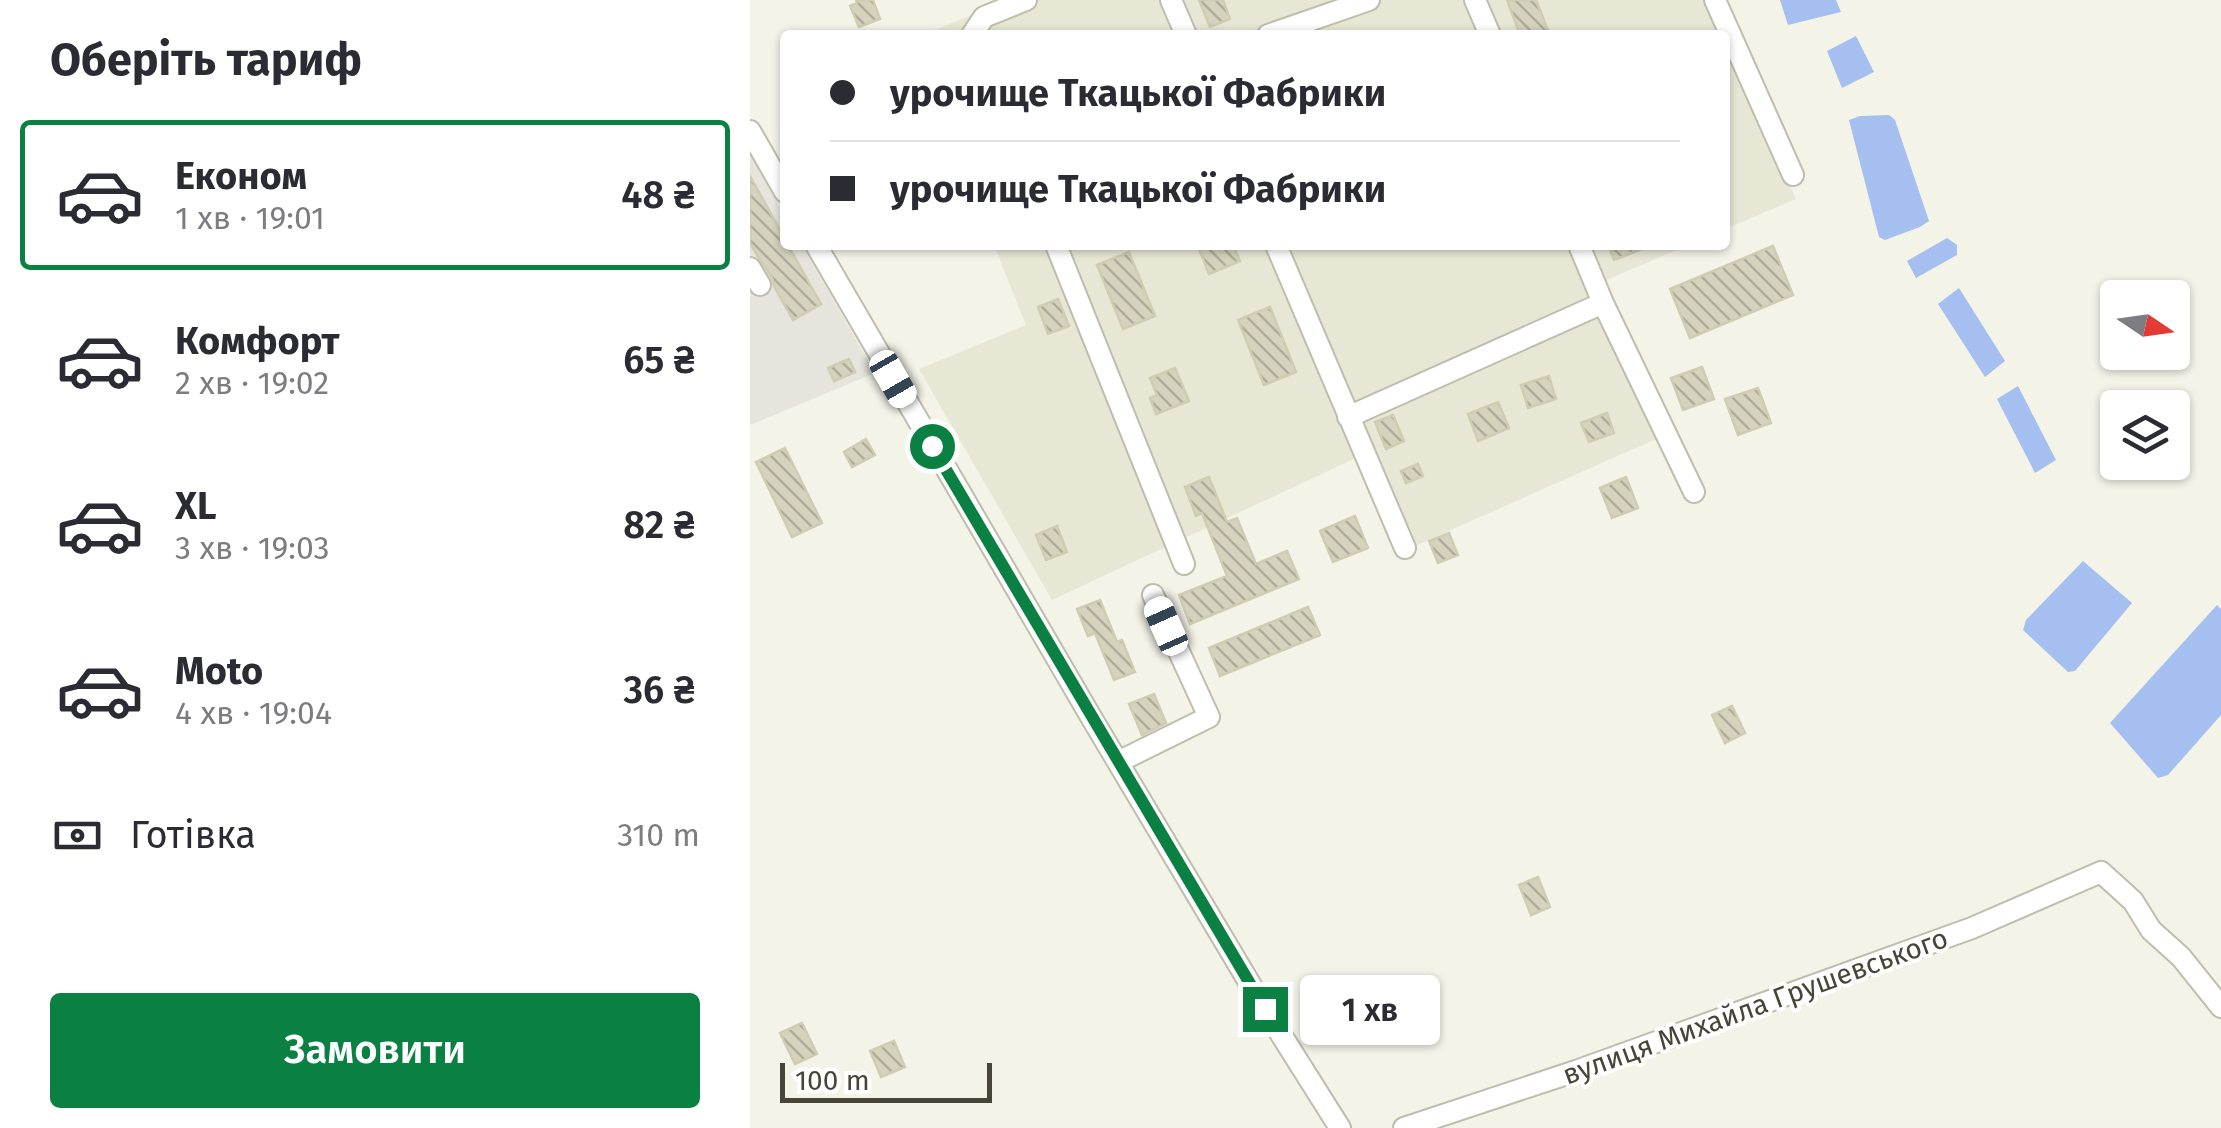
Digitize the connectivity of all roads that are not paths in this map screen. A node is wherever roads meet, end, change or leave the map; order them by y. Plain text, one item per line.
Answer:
1 (1026, 0) edge
2 (1171, 0) edge
3 (1369, 0) edge
4 (1475, 0) edge
5 (1715, 0) edge
6 (975, 30) edge
7 (1184, 30) edge
8 (1282, 30) edge
9 (1488, 30) edge
10 (1728, 30) edge
11 (1730, 34) edge
12 (750, 131) edge
13 (1793, 175) dead end
14 (780, 183) edge
15 (819, 250) edge
16 (1058, 250) edge
17 (1278, 250) edge
18 (1580, 250) edge
19 (1604, 303) junction
20 (1348, 417) junction
21 (1694, 492) dead end
22 (1405, 548) dead end
23 (1184, 564) dead end
24 (1152, 595) dead end
25 (1118, 762) junction
26 (2221, 1007) edge
27 (1340, 1128) edge
28 (1404, 1128) edge

1 - 6 street
2 - 7 street
3 - 8 street
4 - 9 street
5 - 10 street
11 - 13 street
12 - 14 street
15 - 25 street
16 - 23 street
17 - 20 street
18 - 19 street
19 - 20 street
19 - 21 street
20 - 22 street
24 - 25 street
25 - 27 street
26 - 28 street, вулиця Михайла Грушевського

